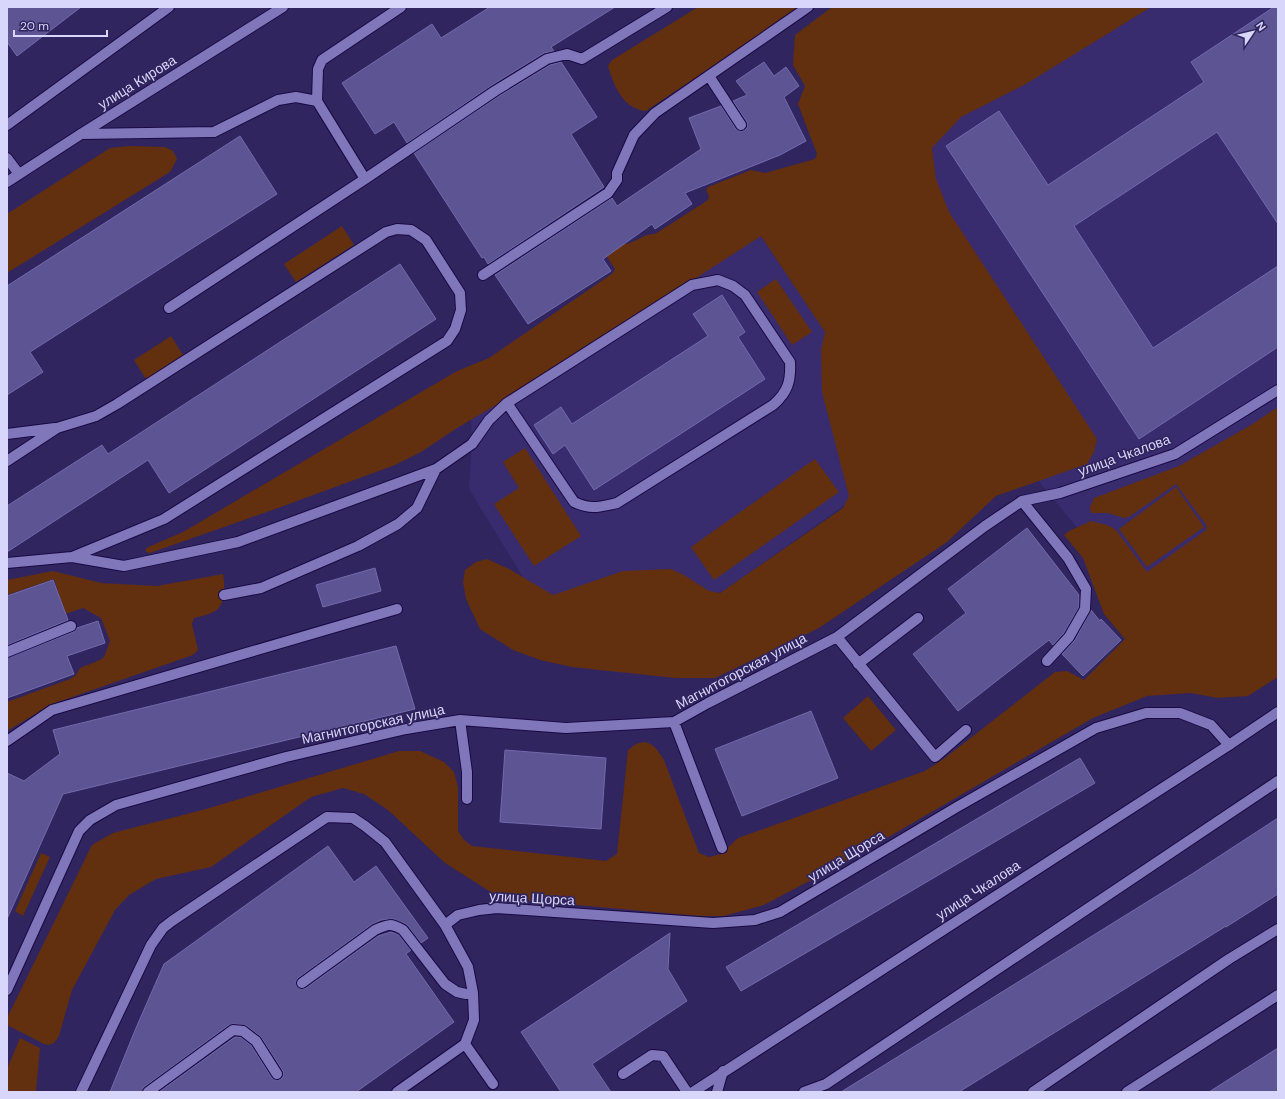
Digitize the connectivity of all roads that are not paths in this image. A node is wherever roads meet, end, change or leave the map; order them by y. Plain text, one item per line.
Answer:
1 (170, 7) edge
2 (283, 7) edge
3 (402, 7) edge
4 (667, 7) edge
5 (808, 7) edge
6 (709, 76) junction
7 (317, 101) junction
8 (7, 125) edge
9 (741, 125) dead end
10 (81, 134) junction
11 (7, 158) edge
12 (18, 174) junction
13 (365, 179) junction
14 (7, 182) edge
15 (483, 275) dead end
16 (169, 308) dead end
17 (1278, 390) edge
18 (507, 403) junction
19 (57, 428) junction
20 (7, 434) edge
21 (7, 461) edge
22 (436, 469) junction
23 (1060, 493) joint
24 (1022, 500) junction
25 (72, 557) junction
26 (7, 564) edge
27 (224, 595) dead end
28 (397, 610) dead end
29 (918, 618) dead end
30 (72, 626) dead end
31 (837, 637) junction
32 (7, 652) edge
33 (1047, 661) dead end
34 (858, 664) junction
35 (1278, 712) edge
36 (460, 720) junction
37 (674, 722) junction
38 (966, 730) dead end
39 (7, 741) edge
40 (1229, 745) junction
41 (1278, 781) edge
42 (468, 800) dead end
43 (722, 848) dead end
44 (445, 925) junction
45 (1278, 929) edge
46 (302, 983) dead end
47 (7, 990) edge
48 (473, 993) junction
49 (1278, 995) edge
50 (464, 1044) junction
51 (723, 1071) junction
52 (277, 1074) dead end
53 (623, 1074) dead end
54 (493, 1084) dead end
55 (81, 1092) edge
56 (148, 1092) edge
57 (397, 1092) edge
58 (687, 1092) edge
59 (693, 1092) edge
60 (717, 1092) edge
61 (804, 1092) edge
62 (1033, 1092) edge
63 (1127, 1092) edge

1 - 8 main road
2 - 10 main road, улица Кирова
3 - 7 main road
4 - 13 main road
5 - 6 main road
6 - 9 main road
6 - 15 main road
7 - 10 main road
7 - 13 main road
10 - 12 main road, улица Кирова
11 - 12 main road
12 - 14 main road, улица Кирова
13 - 16 main road
17 - 23 main road, улица Чкалова
18 - 18 main road
18 - 22 main road
19 - 20 main road
19 - 21 main road
19 - 25 main road
22 - 25 main road
22 - 27 main road
23 - 24 main road, Магнитогорская улица
24 - 31 main road, Магнитогорская улица
24 - 33 main road
25 - 26 main road
28 - 39 main road
29 - 34 main road
30 - 32 main road
31 - 34 main road
31 - 37 main road, Магнитогорская улица
34 - 38 main road
35 - 40 main road, улица Чкалова
36 - 37 main road, Магнитогорская улица
36 - 42 main road
36 - 47 main road, Магнитогорская улица
37 - 43 main road
40 - 44 main road, улица Щорса
40 - 51 main road, улица Чкалова
41 - 61 main road
44 - 48 main road
44 - 55 main road
45 - 62 main road
46 - 48 main road
48 - 50 main road
49 - 63 main road
50 - 54 main road
50 - 57 main road
51 - 59 main road, улица Чкалова
51 - 60 main road
52 - 56 main road
53 - 58 main road

